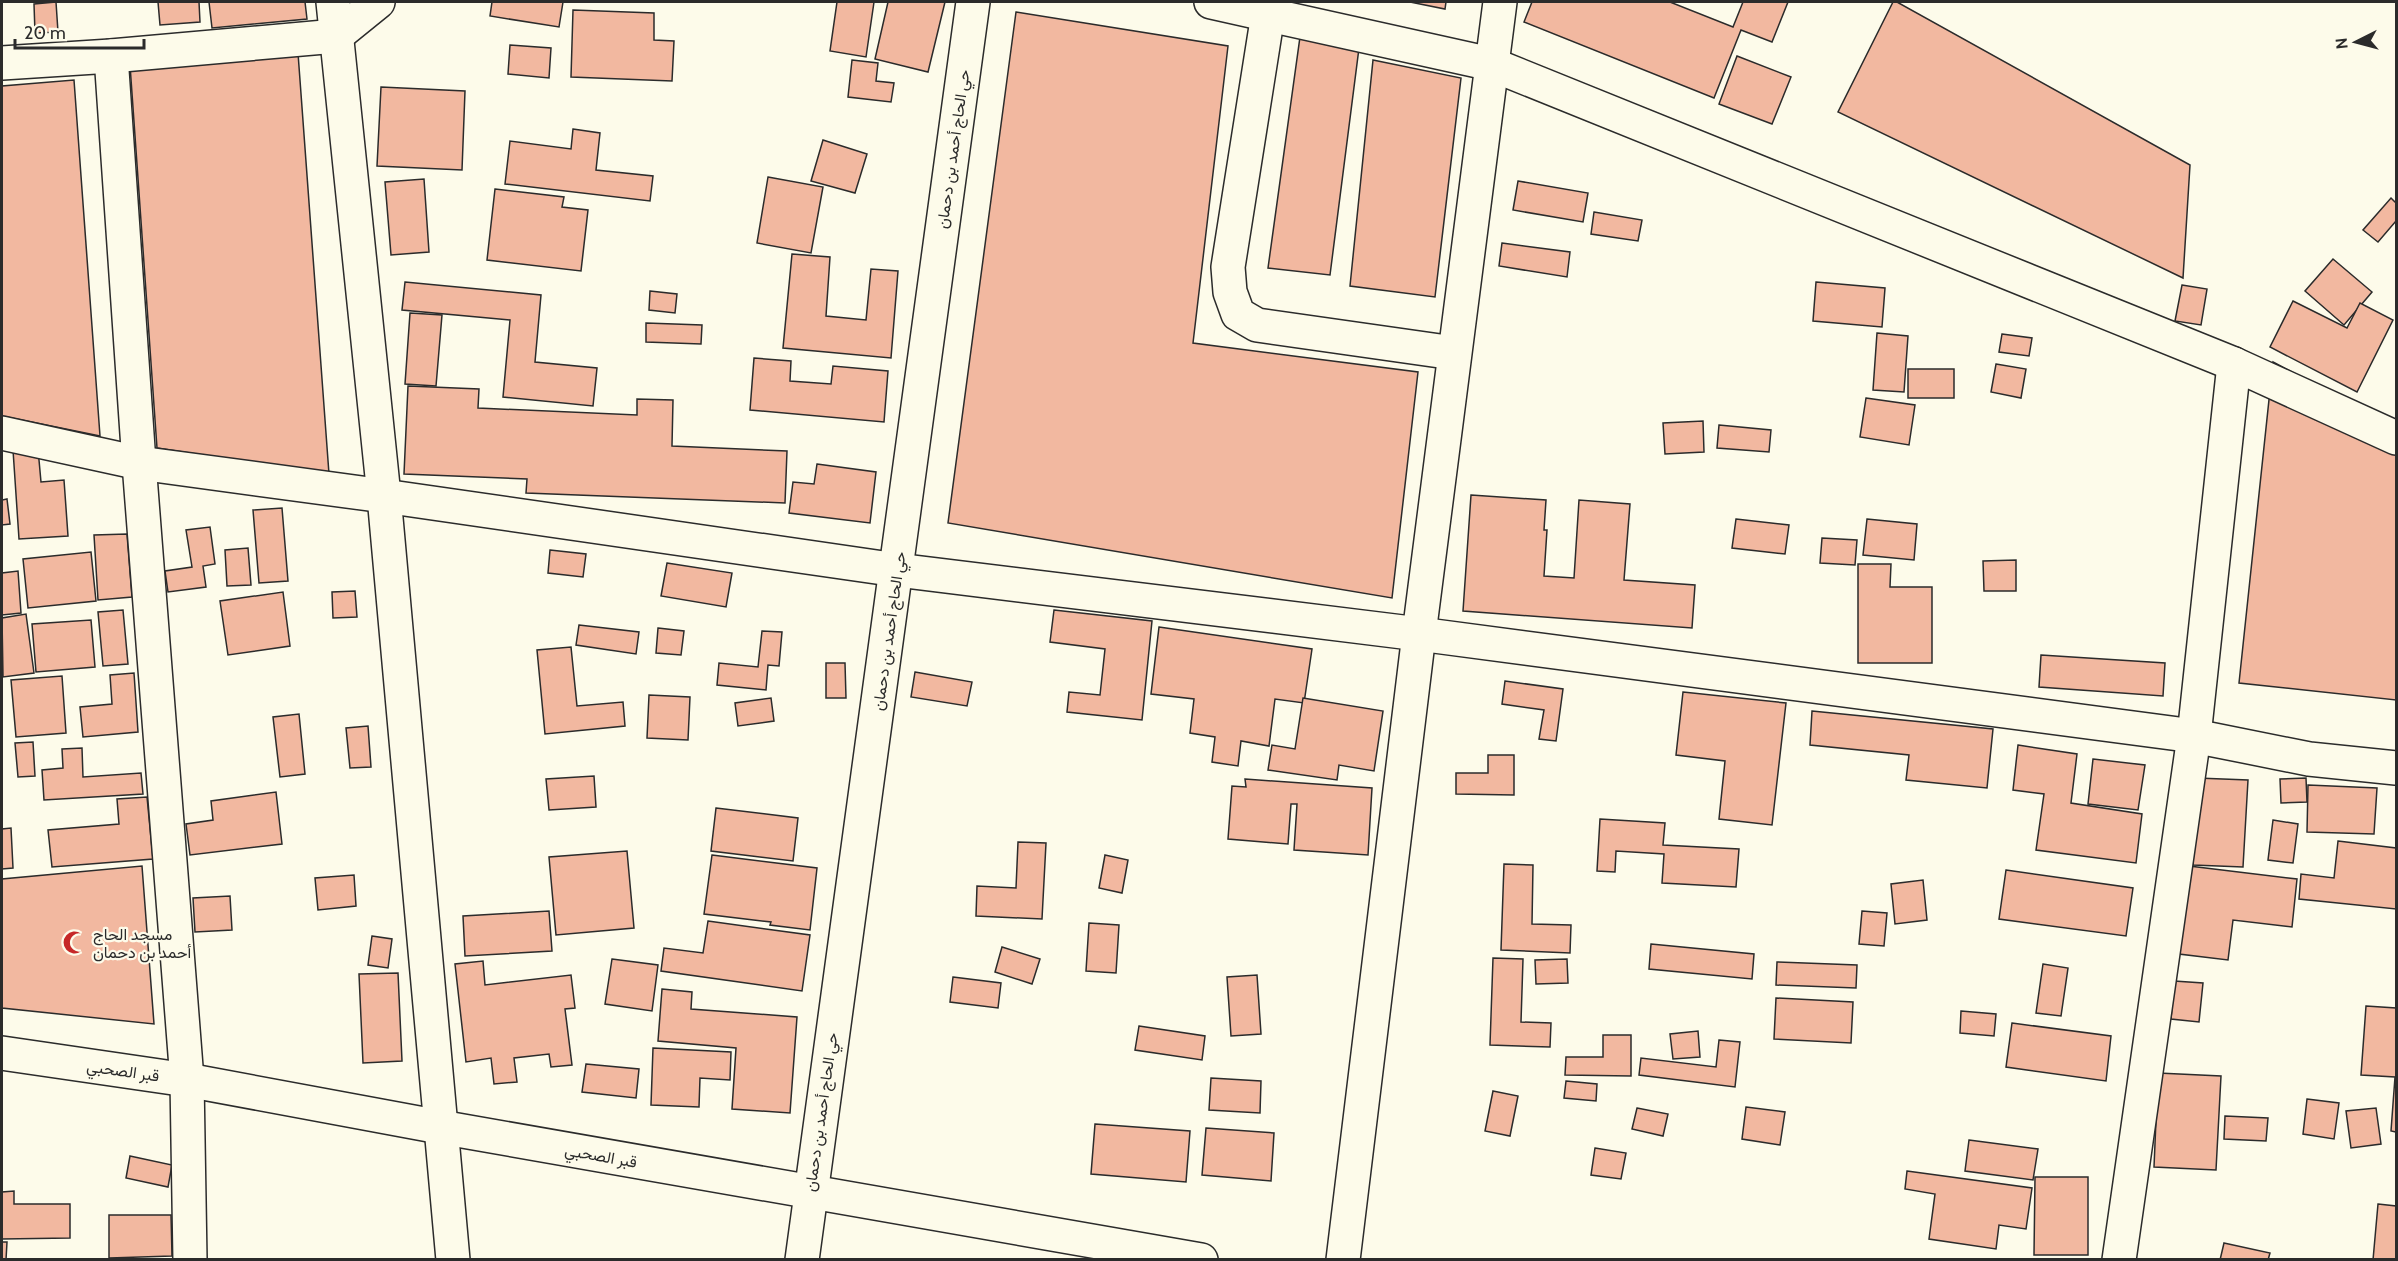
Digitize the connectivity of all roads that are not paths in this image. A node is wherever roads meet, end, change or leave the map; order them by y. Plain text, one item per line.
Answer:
1 (333, 2) edge
2 (378, 2) edge
3 (973, 2) edge
4 (1211, 2) edge
5 (1500, 2) edge
6 (1268, 14) junction
7 (336, 36) junction
8 (111, 56) junction
9 (2, 63) edge
10 (1491, 64) junction
11 (1454, 353) junction
12 (2234, 364) junction
13 (2, 433) edge
14 (2397, 438) edge
15 (139, 463) junction
16 (384, 496) junction
17 (897, 570) junction
18 (1419, 634) junction
19 (2194, 736) junction
20 (2397, 768) edge
21 (2, 1053) edge
22 (187, 1080) junction
23 (440, 1127) junction
24 (810, 1192) junction
25 (190, 1260) edge
26 (453, 1260) edge
27 (802, 1260) edge
28 (1201, 1260) edge
29 (1342, 1260) edge
30 (2119, 1260) edge

1 - 7 street
2 - 7 street
3 - 17 street, حي الحاج أحمد بن دحمان
4 - 6 street
5 - 10 street
6 - 10 street
6 - 11 street
7 - 8 street
7 - 16 street
8 - 9 street
8 - 15 street
10 - 11 street
10 - 12 street
11 - 18 street
12 - 14 street
12 - 19 street
13 - 15 street
15 - 16 street
15 - 22 street
16 - 17 street
16 - 23 street
17 - 18 street
17 - 24 street, حي الحاج أحمد بن دحمان
18 - 19 street
18 - 29 street
19 - 20 street
19 - 30 street
21 - 22 street, قبر الصحبي
22 - 23 street, قبر الصحبي
22 - 25 street
23 - 24 street, قبر الصحبي
23 - 26 street
24 - 27 street, حي الحاج أحمد بن دحمان
24 - 28 street, قبر الصحبي

